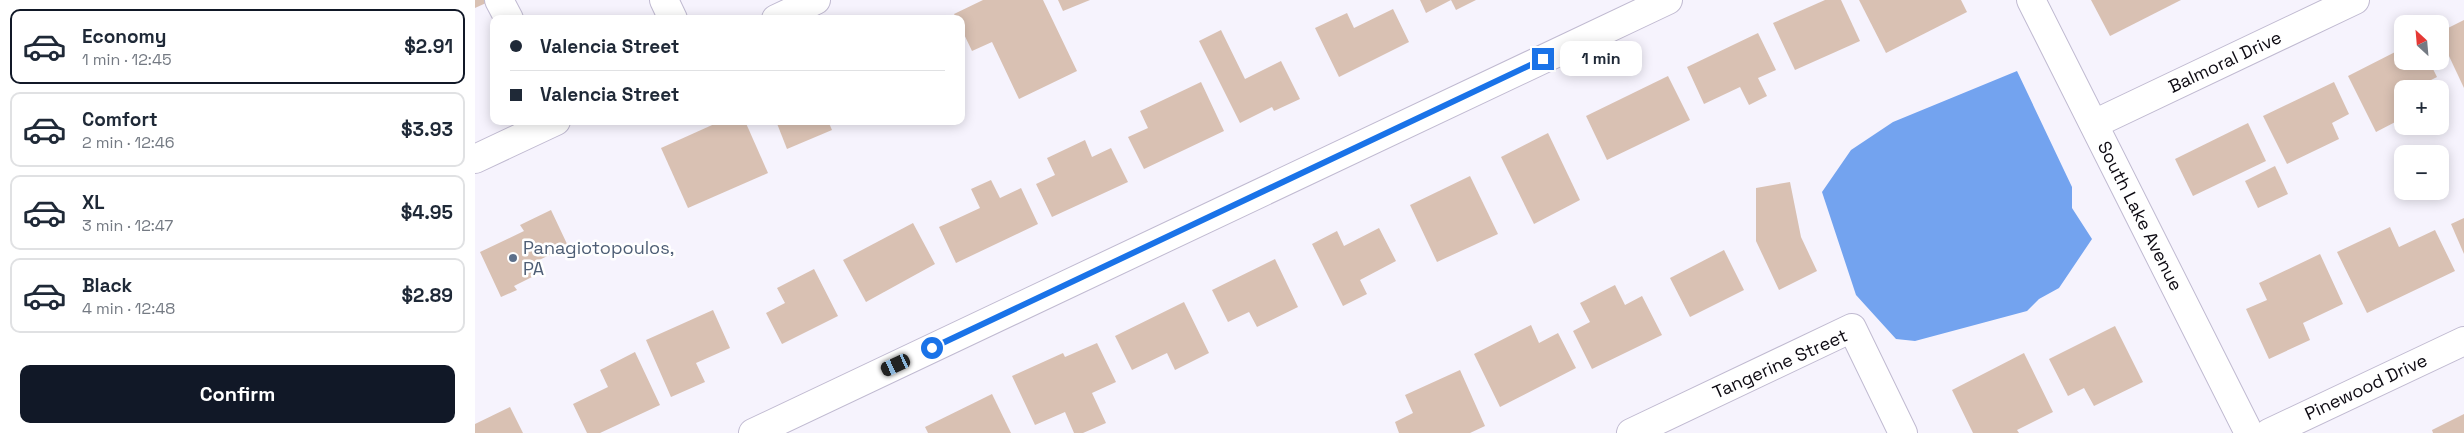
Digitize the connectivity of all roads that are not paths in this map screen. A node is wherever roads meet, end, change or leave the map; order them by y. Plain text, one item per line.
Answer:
1 (499, 0) edge
2 (664, 0) edge
3 (816, 0) edge
4 (1669, 0) edge
5 (2031, 0) edge
6 (2355, 0) edge
7 (507, 15) edge
8 (671, 15) edge
9 (784, 15) edge
10 (2094, 124) junction
11 (547, 125) edge
12 (475, 158) edge
13 (2464, 340) edge
14 (753, 433) edge
15 (1631, 433) edge
16 (1903, 433) edge
17 (2249, 433) edge
18 (2269, 433) edge

1 - 7 street
2 - 8 street
3 - 9 street
4 - 14 street
5 - 10 street, South Lake Avenue
6 - 10 street, Balmoral Drive
10 - 17 street, South Lake Avenue
11 - 12 street
13 - 18 street, Pinewood Drive
15 - 16 street, Tangerine Street

